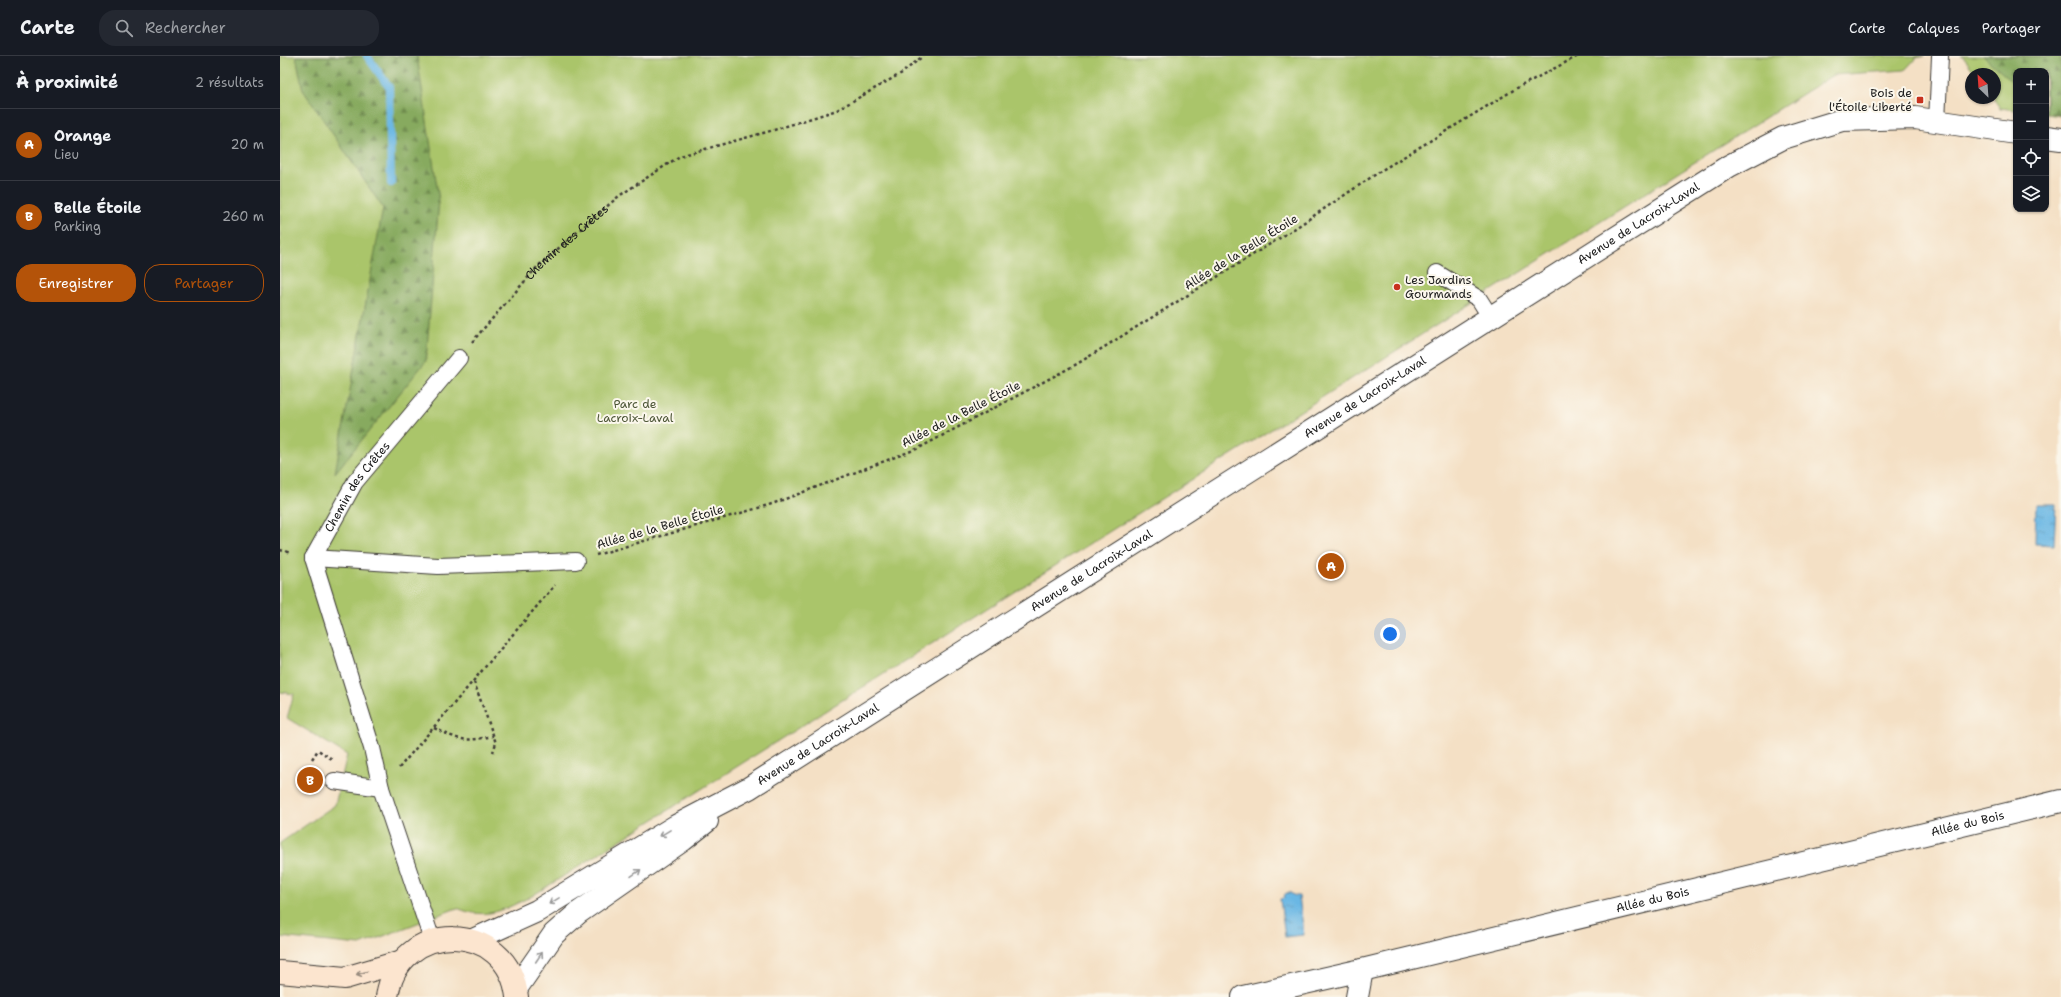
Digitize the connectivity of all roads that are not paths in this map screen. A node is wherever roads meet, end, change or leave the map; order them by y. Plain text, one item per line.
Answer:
1 (1940, 56) edge
2 (1937, 122) junction
3 (2013, 133) edge
4 (2049, 137) edge
5 (2061, 139) edge
6 (1437, 273) dead end
7 (1491, 318) junction
8 (459, 358) road end
9 (313, 558) junction
10 (576, 561) road end
11 (334, 780) dead end
12 (381, 788) junction
13 (749, 788) junction
14 (2061, 801) edge
15 (432, 940) junction
16 (473, 940) junction
17 (400, 962) junction
18 (1362, 970) junction
19 (280, 972) edge
20 (517, 993) edge
21 (387, 997) edge
22 (1243, 997) edge
23 (1357, 997) edge

1 - 2 lane
2 - 3 street, Avenue de Lacroix-Laval
2 - 7 street, Avenue de Lacroix-Laval
4 - 5 street
6 - 7 lane
7 - 13 street, Avenue de Lacroix-Laval
8 - 9 lane, Chemin des Crêtes
9 - 10 lane
9 - 12 lane
11 - 12 lane
12 - 15 lane
13 -> 16 street, Avenue de Lacroix-Laval
20 -> 13 street, Avenue de Lacroix-Laval
14 - 18 street, Allée du Bois
15 - 16 main road
15 - 17 main road
16 - 20 main road
17 -> 19 main road
17 - 21 main road
18 - 22 street, Allée du Bois
18 - 23 street

